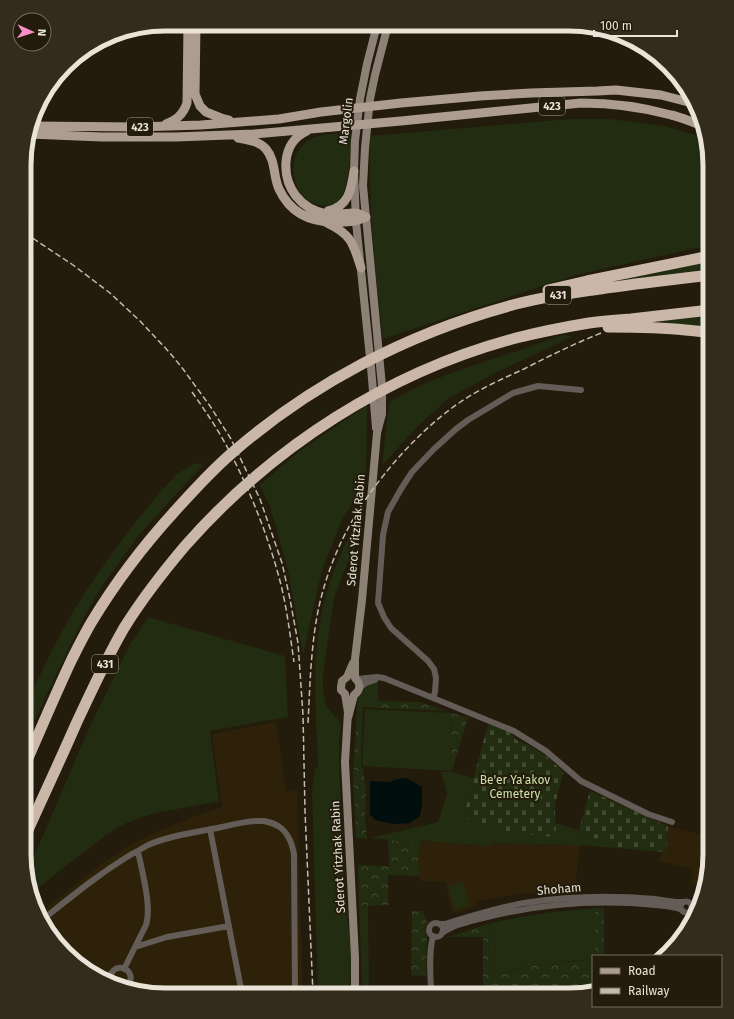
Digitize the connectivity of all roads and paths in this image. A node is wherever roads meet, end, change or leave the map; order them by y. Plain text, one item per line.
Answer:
1 (188, 31) edge
2 (196, 31) edge
3 (372, 31) edge
4 (375, 31) edge
5 (386, 31) edge
6 (373, 40) junction
7 (634, 92) junction
8 (686, 102) edge
9 (691, 110) edge
10 (248, 121) junction
11 (696, 123) edge
12 (37, 126) edge
13 (159, 127) junction
14 (310, 130) junction
15 (35, 134) edge
16 (215, 136) junction
17 (354, 171) junction
18 (320, 212) junction
19 (356, 217) junction
20 (366, 217) junction
21 (324, 222) junction
22 (703, 257) edge
23 (361, 268) junction
24 (703, 276) edge
25 (703, 311) edge
26 (477, 315) junction
27 (567, 327) junction
28 (703, 332) edge
29 (581, 390) dead end
30 (377, 433) junction
31 (356, 653) junction
32 (346, 677) junction
33 (384, 678) junction
34 (356, 679) junction
35 (359, 688) junction
36 (345, 694) junction
37 (354, 695) junction
38 (433, 698) junction
39 (348, 718) junction
40 (31, 751) edge
41 (672, 822) dead end
42 (31, 824) edge
43 (210, 829) junction
44 (138, 851) junction
45 (689, 903) edge
46 (688, 911) edge
47 (47, 916) edge
48 (439, 924) junction
49 (229, 926) junction
50 (442, 932) junction
51 (433, 936) junction
52 (135, 947) junction
53 (124, 969) junction
54 (110, 976) edge
55 (130, 983) edge
56 (241, 988) edge
57 (295, 988) edge
58 (355, 988) edge
59 (431, 988) edge

1 - 13 main road
2 - 10 main road
3 - 6 main road
4 - 6 main road, Margolin
5 - 20 main road, Margolin
6 - 17 main road, Margolin
7 - 8 main road
7 - 9 main road, 423
7 - 10 main road, 423
10 - 13 main road, 423
11 - 14 main road, 423
12 - 13 main road, 423
14 - 16 main road, 423
14 - 18 main road
15 - 16 main road, 423
16 - 21 main road
17 - 18 main road
17 - 19 main road, Margolin
18 - 19 main road
19 - 20 main road
19 - 21 main road
19 - 23 main road, Sderot Yitzhak Rabin
20 - 30 main road, Sderot Yitzhak Rabin
21 - 23 main road
22 - 26 highway
23 - 30 main road, Sderot Yitzhak Rabin
24 - 26 highway, 431
25 - 27 highway, 431
26 - 40 highway, 431
27 - 28 highway
27 - 42 highway, 431
29 - 38 street
30 - 31 main road, Sderot Yitzhak Rabin
31 - 32 main road, Sderot Yitzhak Rabin
31 - 34 main road, Sderot Yitzhak Rabin
32 - 34 main road
32 - 36 main road, Sderot Yitzhak Rabin
33 - 34 street
33 - 35 street
33 - 38 street
34 - 35 main road, Sderot Yitzhak Rabin
35 - 37 main road, Sderot Yitzhak Rabin
36 - 37 main road
36 - 39 main road, Sderot Yitzhak Rabin
37 - 39 main road, Sderot Yitzhak Rabin
38 - 41 street
39 - 58 main road, Sderot Yitzhak Rabin
43 - 44 street
43 - 49 street
43 - 57 street
44 - 47 street
44 - 52 street
45 - 46 street
45 - 46 street
45 - 48 street, Shoham
46 - 50 street, Shoham
48 - 50 street
48 - 51 street
49 - 52 street
49 - 56 street
50 - 51 street
51 - 59 street
52 - 53 street
53 - 54 street
53 - 55 street

